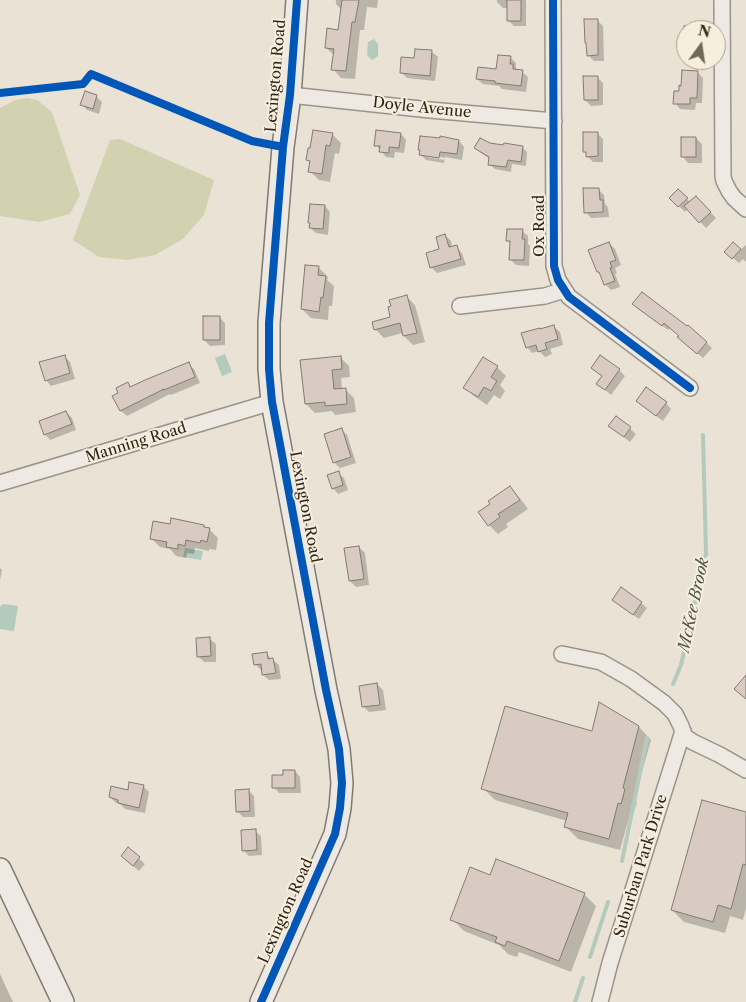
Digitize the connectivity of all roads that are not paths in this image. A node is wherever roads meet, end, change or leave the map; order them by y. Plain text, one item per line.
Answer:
1 (297, 0) edge
2 (552, 0) edge
3 (722, 0) edge
4 (290, 95) junction
5 (554, 121) junction
6 (746, 209) edge
7 (564, 290) junction
8 (460, 306) dead end
9 (690, 388) dead end
10 (272, 402) junction
11 (0, 484) edge
12 (562, 654) dead end
13 (683, 731) junction
14 (746, 770) edge
15 (0, 869) edge
16 (64, 1002) edge
17 (261, 1002) edge
18 (600, 1002) edge

1 - 4 street, Lexington Road
2 - 5 street, Ox Road
3 - 6 street
4 - 5 street, Doyle Avenue
4 - 10 street, Lexington Road
5 - 7 street, Ox Road
7 - 8 street
7 - 9 street, Ox Road
10 - 11 street, Manning Road
10 - 17 street, Lexington Road
12 - 13 street
13 - 14 street
13 - 18 street, Suburban Park Drive
15 - 16 street

